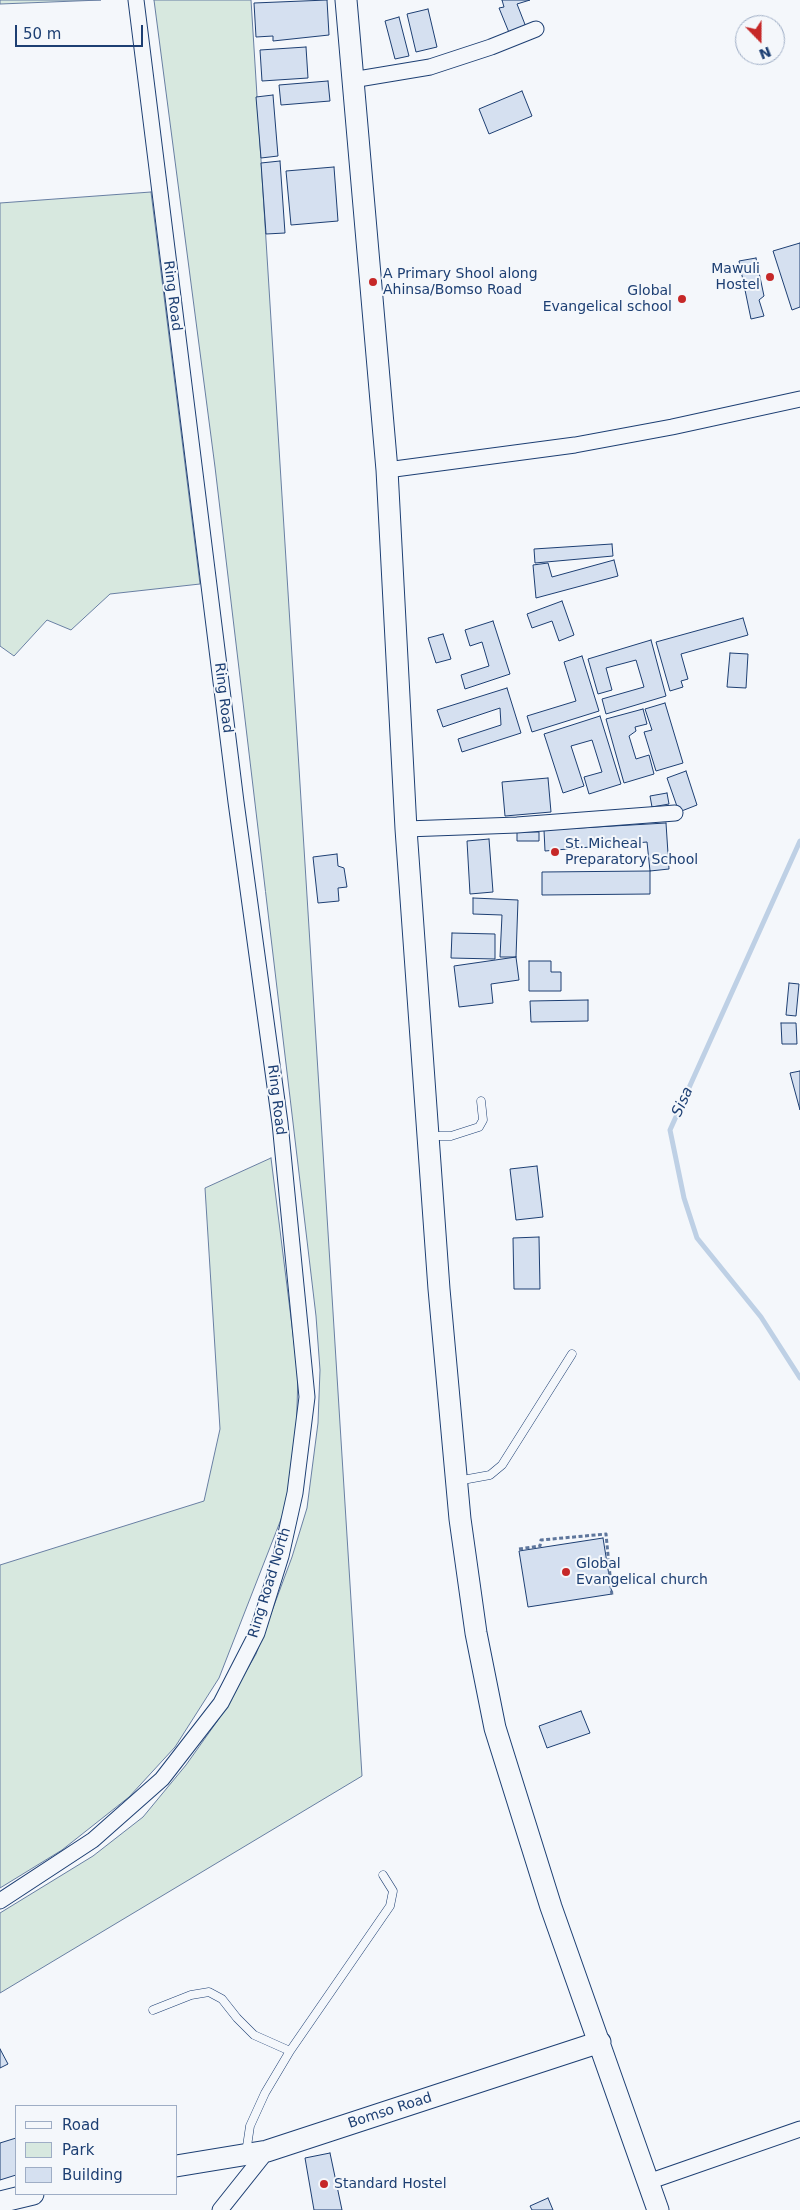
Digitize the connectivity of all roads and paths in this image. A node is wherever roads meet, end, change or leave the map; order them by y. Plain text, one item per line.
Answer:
1 (136, 0) edge
2 (346, 0) edge
3 (536, 28) dead end
4 (352, 80) junction
5 (800, 399) edge
6 (386, 470) junction
7 (675, 813) dead end
8 (406, 829) junction
9 (481, 1101) dead end
10 (428, 1136) junction
11 (572, 1354) dead end
12 (306, 1397) joint
13 (456, 1481) junction
14 (519, 1549) dead end
15 (612, 1596) dead end
16 (383, 1875) dead end
17 (0, 1901) edge
18 (153, 2010) dead end
19 (600, 2042) junction
20 (290, 2051) junction
21 (800, 2129) edge
22 (267, 2151) junction
23 (246, 2156) junction
24 (178, 2166) edge
25 (648, 2182) junction
26 (29, 2195) edge
27 (0, 2202) edge
28 (220, 2210) edge
29 (658, 2210) edge

1 - 12 street, Ring Road
2 - 4 street
3 - 4 street
4 - 6 street
5 - 6 street
6 - 8 street
7 - 8 street
8 - 10 street
9 - 10 lane
10 - 13 street
11 - 13 lane
12 - 17 street, Ring Road North
13 - 19 street
14 - 15 path
16 - 20 lane
18 - 20 lane
19 - 22 street, Bomso Road
19 - 25 street
20 - 23 lane
21 - 25 street
22 - 23 street, Bomso Road
22 - 28 street
23 - 24 street, Bomso Road
25 - 29 street
26 - 27 street

